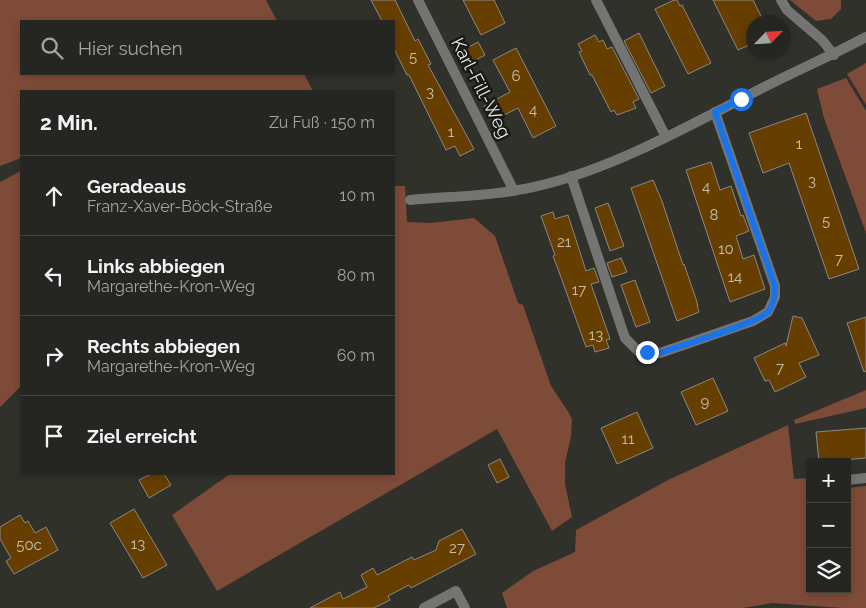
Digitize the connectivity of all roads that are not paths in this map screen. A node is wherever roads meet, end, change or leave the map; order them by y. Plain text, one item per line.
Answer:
1 (418, 0) edge
2 (596, 0) edge
3 (781, 0) edge
4 (866, 37) edge
5 (834, 55) junction
6 (715, 112) junction
7 (666, 136) junction
8 (571, 176) junction
9 (514, 190) junction
10 (410, 200) dead end
11 (866, 478) edge
12 (851, 480) edge
13 (424, 608) edge
14 (465, 608) edge

1 - 9 street, Karl-Fill-Weg
2 - 7 street
3 - 5 street
4 - 5 street
5 - 6 street
6 - 7 street
6 - 8 street
7 - 8 street
8 - 9 street
9 - 10 street
11 - 12 street
13 - 14 street

